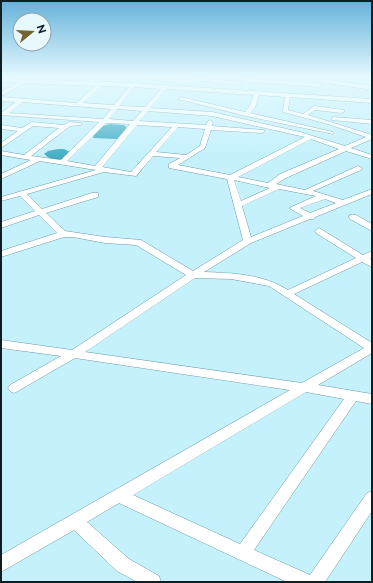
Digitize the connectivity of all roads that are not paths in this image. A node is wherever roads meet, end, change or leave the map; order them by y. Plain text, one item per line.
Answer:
1 (16, 104) edge
2 (62, 104) edge
3 (117, 104) edge
4 (152, 104) edge
5 (179, 104) edge
6 (204, 104) edge
7 (253, 104) edge
8 (286, 104) edge
9 (349, 104) edge
10 (78, 105) joint
11 (114, 108) junction
12 (146, 110) junction
13 (342, 111) junction
14 (177, 112) junction
15 (3, 113) edge
16 (372, 113) edge
17 (212, 114) junction
18 (246, 114) junction
19 (304, 116) junction
20 (372, 118) edge
21 (87, 120) junction
22 (104, 121) junction
23 (332, 121) junction
24 (323, 122) junction
25 (134, 123) junction
26 (372, 123) edge
27 (176, 126) junction
28 (1, 127) edge
29 (64, 127) junction
30 (208, 127) junction
31 (312, 129) junction
32 (347, 129) junction
33 (24, 130) junction
34 (294, 132) junction
35 (331, 133) dead end
36 (1, 136) edge
37 (310, 137) junction
38 (372, 137) edge
39 (13, 138) junction
40 (1, 146) edge
41 (346, 148) junction
42 (1, 153) edge
43 (151, 154) junction
44 (25, 157) junction
45 (188, 157) junction
46 (372, 157) edge
47 (40, 159) junction
48 (62, 163) junction
49 (358, 168) dead end
50 (101, 169) junction
51 (1, 177) edge
52 (230, 178) junction
53 (269, 185) junction
54 (278, 187) junction
55 (372, 191) edge
56 (306, 192) junction
57 (21, 193) junction
58 (95, 195) dead end
59 (325, 196) junction
60 (1, 199) edge
61 (344, 203) junction
62 (238, 205) junction
63 (41, 212) junction
64 (311, 217) junction
65 (353, 217) dead end
66 (1, 225) edge
67 (372, 228) edge
68 (319, 231) dead end
69 (63, 234) junction
70 (248, 241) junction
71 (1, 254) edge
72 (372, 254) edge
73 (362, 258) junction
74 (372, 264) edge
75 (193, 274) junction
76 (286, 294) junction
77 (1, 344) edge
78 (372, 348) edge
79 (72, 354) junction
80 (14, 388) dead end
81 (304, 388) junction
82 (354, 396) junction
83 (371, 398) edge
84 (120, 496) junction
85 (372, 498) edge
86 (76, 522) junction
87 (243, 553) junction
88 (1, 564) edge
89 (152, 582) edge
90 (305, 582) edge
91 (315, 582) edge

1 - 15 street
2 - 10 street
3 - 11 street
4 - 12 street
5 - 14 street
6 - 18 street
7 - 18 street
8 - 19 street
9 - 13 street
10 - 11 street
11 - 12 street
11 - 22 street
12 - 14 street
12 - 25 street
13 - 19 street
13 - 23 street
14 - 17 street
15 - 21 street
16 - 20 street
17 - 30 street
17 - 34 street
18 - 31 street
19 - 24 street
21 - 22 street
21 - 29 street
22 - 25 street
22 - 48 street
23 - 24 street
23 - 26 street
23 - 32 street
24 - 31 street
25 - 27 street
25 - 50 street
26 - 32 street
27 - 30 street
27 - 43 street
28 - 33 street
29 - 33 street
29 - 44 street
30 - 34 street
30 - 45 street
31 - 35 street
32 - 38 street
33 - 39 street
34 - 37 street
36 - 39 street
37 - 41 street
37 - 52 street
38 - 41 street
39 - 40 street
41 - 46 street
41 - 53 street
42 - 44 street
43 - 45 street
43 - 50 street
44 - 47 street
45 - 52 street
47 - 48 street
47 - 51 street
48 - 50 street
49 - 56 street
50 - 57 street
52 - 53 street
52 - 62 street
53 - 54 street
54 - 56 street
54 - 62 street
55 - 61 street
56 - 59 street
57 - 60 street
57 - 63 street
58 - 63 street
59 - 61 street
59 - 64 street
61 - 64 street
62 - 70 street
63 - 66 street
63 - 69 street
64 - 70 street
65 - 67 street
68 - 73 street
69 - 71 street
69 - 75 street
70 - 75 street
72 - 73 street
73 - 74 street
73 - 76 street
75 - 76 street
75 - 79 street
76 - 78 street
77 - 79 street
78 - 81 street
79 - 80 street
79 - 81 street
81 - 82 street
81 - 84 street
82 - 83 street
82 - 87 street
84 - 86 street
84 - 87 street
85 - 91 street
86 - 88 street
86 - 89 street
87 - 90 street

